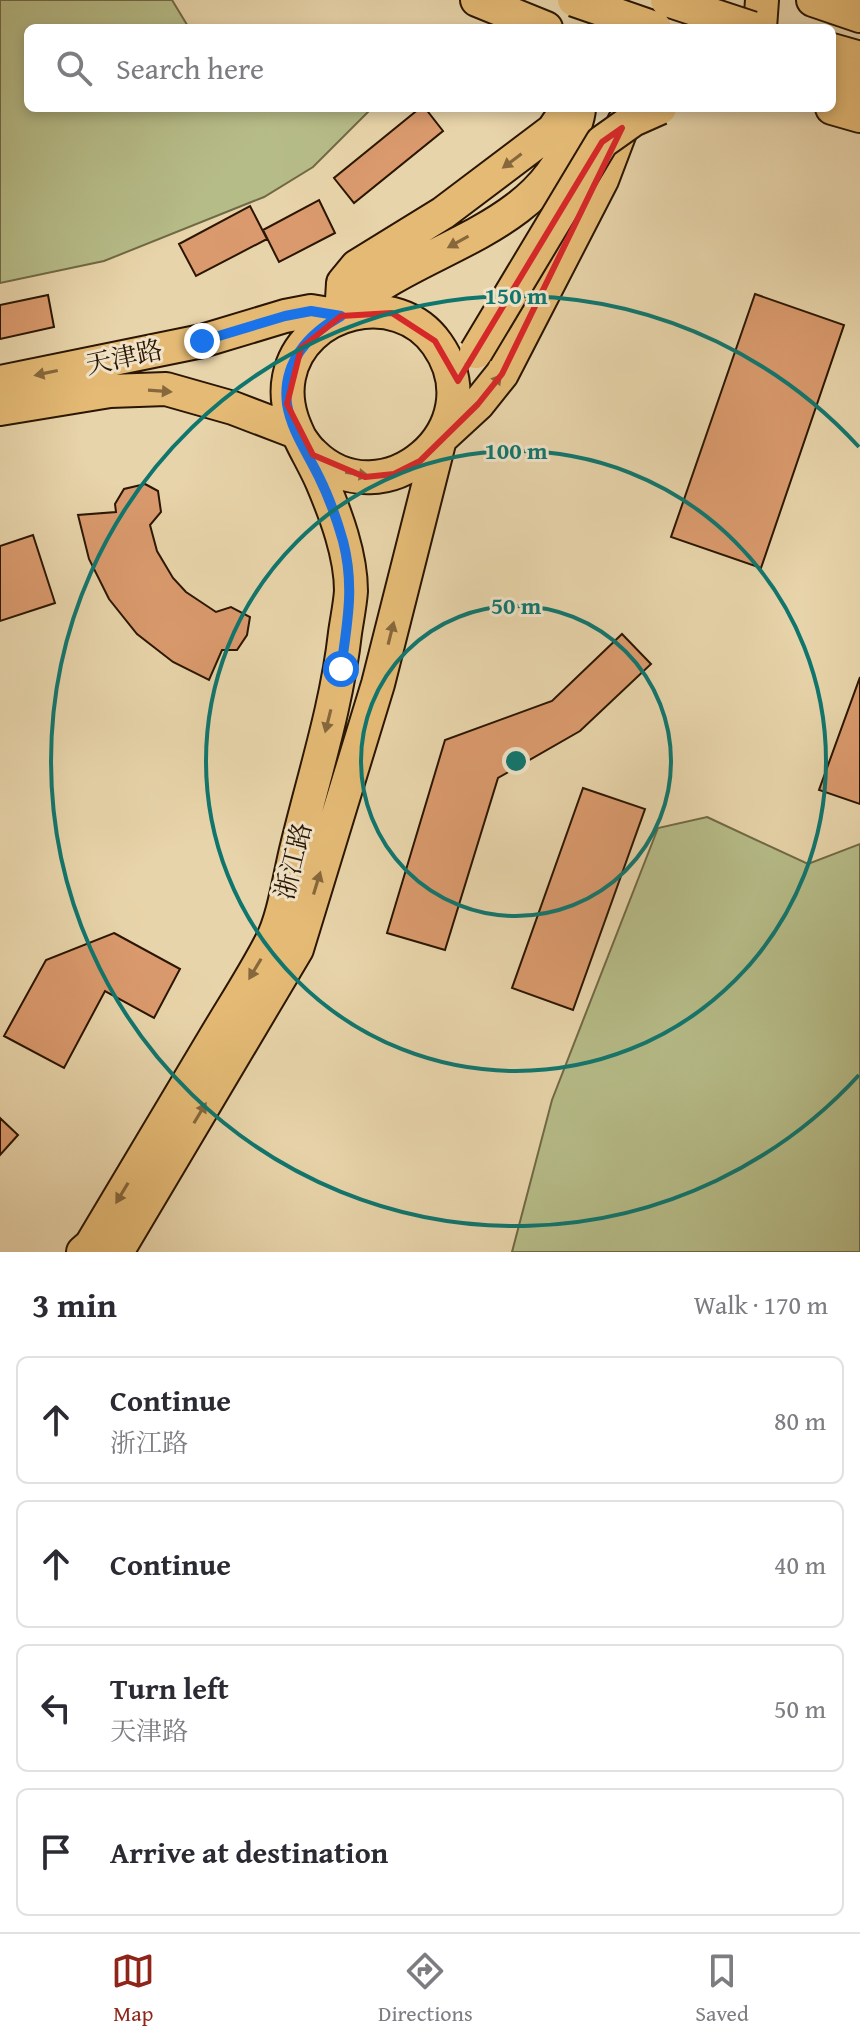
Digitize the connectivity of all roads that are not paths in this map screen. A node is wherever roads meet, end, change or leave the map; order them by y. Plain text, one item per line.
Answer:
1 (477, 0) edge
2 (559, 0) edge
3 (574, 0) edge
4 (627, 0) edge
5 (669, 0) edge
6 (762, 0) edge
7 (813, 0) edge
8 (860, 16) edge
9 (536, 24) edge
10 (562, 24) edge
11 (618, 24) edge
12 (646, 24) edge
13 (660, 24) edge
14 (740, 24) edge
15 (760, 24) edge
16 (836, 51) edge
17 (860, 58) edge
18 (836, 79) edge
19 (860, 86) edge
20 (836, 109) edge
21 (565, 112) edge
22 (578, 112) edge
23 (628, 112) edge
24 (651, 112) edge
25 (860, 116) edge
26 (341, 316) junction
27 (0, 382) edge
28 (453, 389) junction
29 (0, 409) edge
30 (296, 432) junction
31 (440, 439) junction
32 (83, 1252) edge
33 (117, 1252) edge

1 - 9 main road
2 - 10 main road
3 - 12 main road, bridge
4 - 11 main road
5 - 13 main road
5 - 14 main road, bridge
6 - 15 main road
7 - 8 main road
16 - 17 main road
18 - 19 main road
20 - 25 main road
21 -> 26 main road
22 -> 26 main road
31 -> 23 main road
24 - 28 main road, bridge
26 -> 27 main road, 天津路
26 - 28 main road
26 - 30 main road
28 - 31 main road
29 -> 30 main road, 天津路
30 -> 31 main road
30 -> 32 main road, 浙江路
33 -> 31 main road, 浙江路

